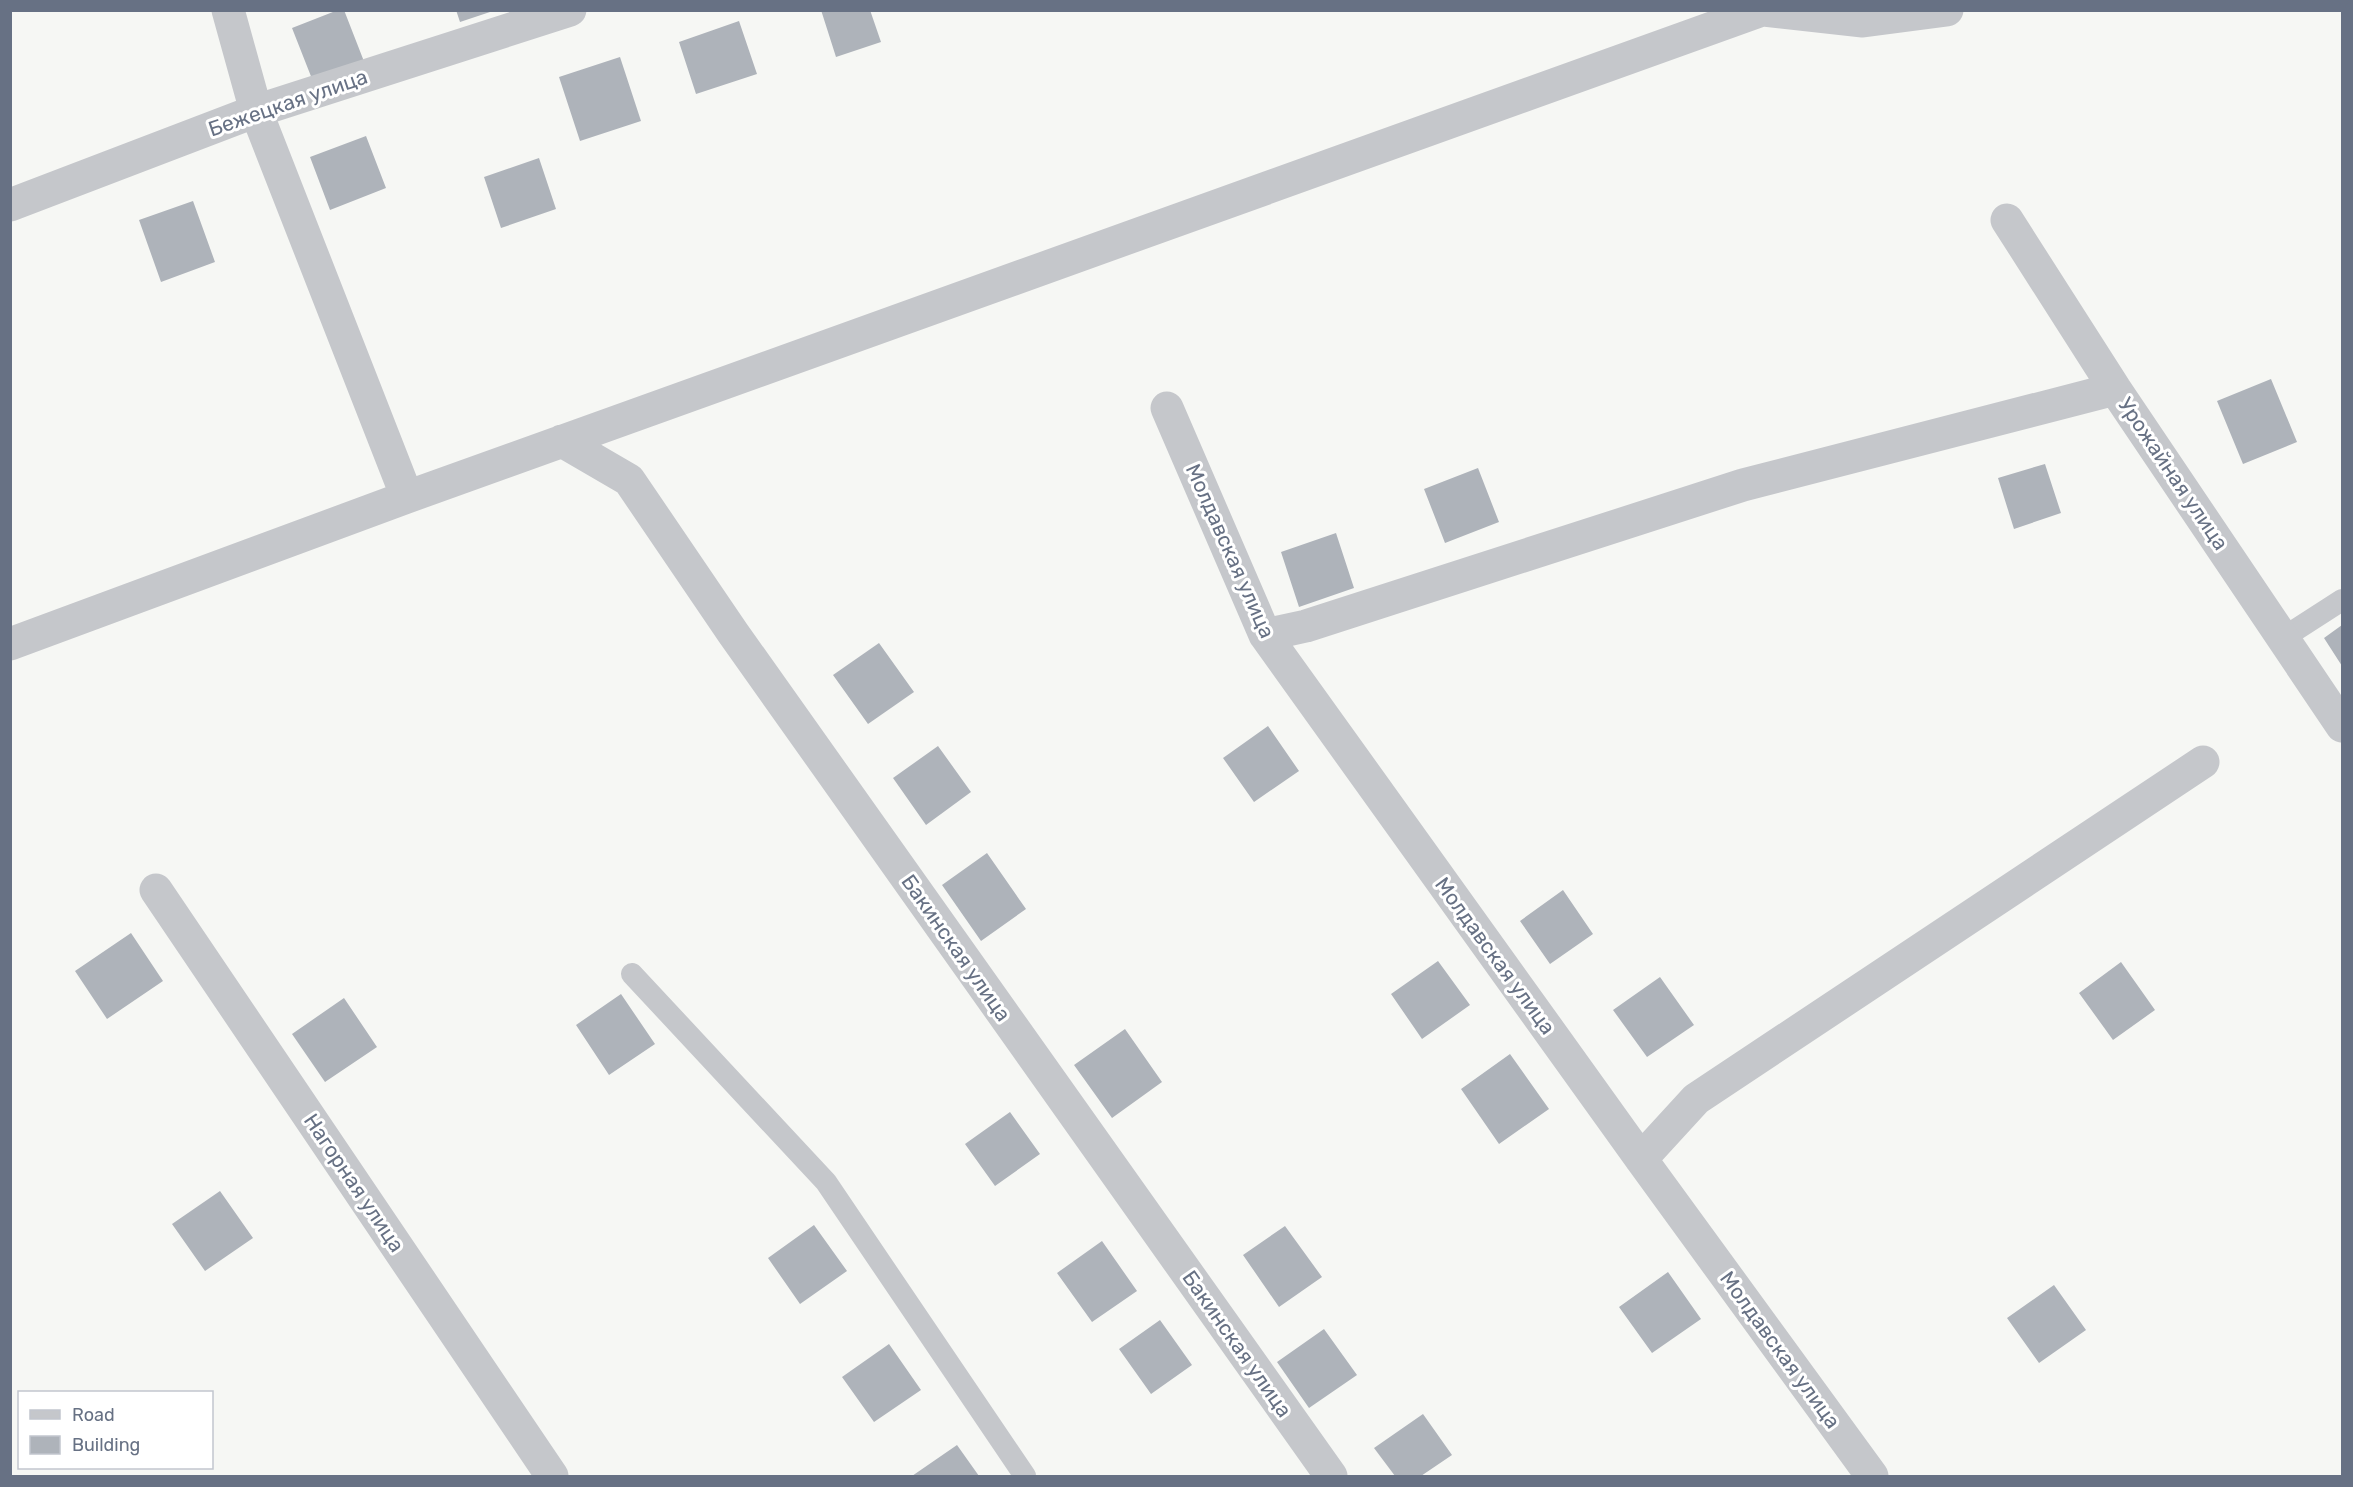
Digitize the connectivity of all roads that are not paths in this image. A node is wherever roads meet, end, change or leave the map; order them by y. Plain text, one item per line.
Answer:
1 (228, 10) edge
2 (570, 10) edge
3 (1763, 10) edge
4 (1947, 10) edge
5 (256, 111) junction
6 (10, 205) edge
7 (2007, 220) dead end
8 (2115, 389) junction
9 (1167, 408) dead end
10 (562, 441) junction
11 (407, 497) junction
12 (2343, 600) edge
13 (1265, 635) junction
14 (2283, 638) junction
15 (10, 644) edge
16 (2343, 726) edge
17 (2203, 762) dead end
18 (156, 890) dead end
19 (632, 974) dead end
20 (1641, 1159) junction
21 (552, 1476) edge
22 (1025, 1476) edge
23 (1331, 1476) edge
24 (1872, 1476) edge

1 - 5 street
2 - 5 street, Бежецкая улица
3 - 4 street
3 - 10 street
5 - 6 street, Бежецкая улица
5 - 11 street
7 - 8 street, Урожайная улица
8 - 13 street
8 - 14 street, Урожайная улица
9 - 13 street, Молдавская улица
10 - 11 street
10 - 23 street, Бакинская улица
11 - 15 street
12 - 14 lane
13 - 20 street, Молдавская улица
14 - 16 street, Урожайная улица
17 - 20 street
18 - 21 street, Нагорная улица
19 - 22 lane
20 - 24 street, Молдавская улица

